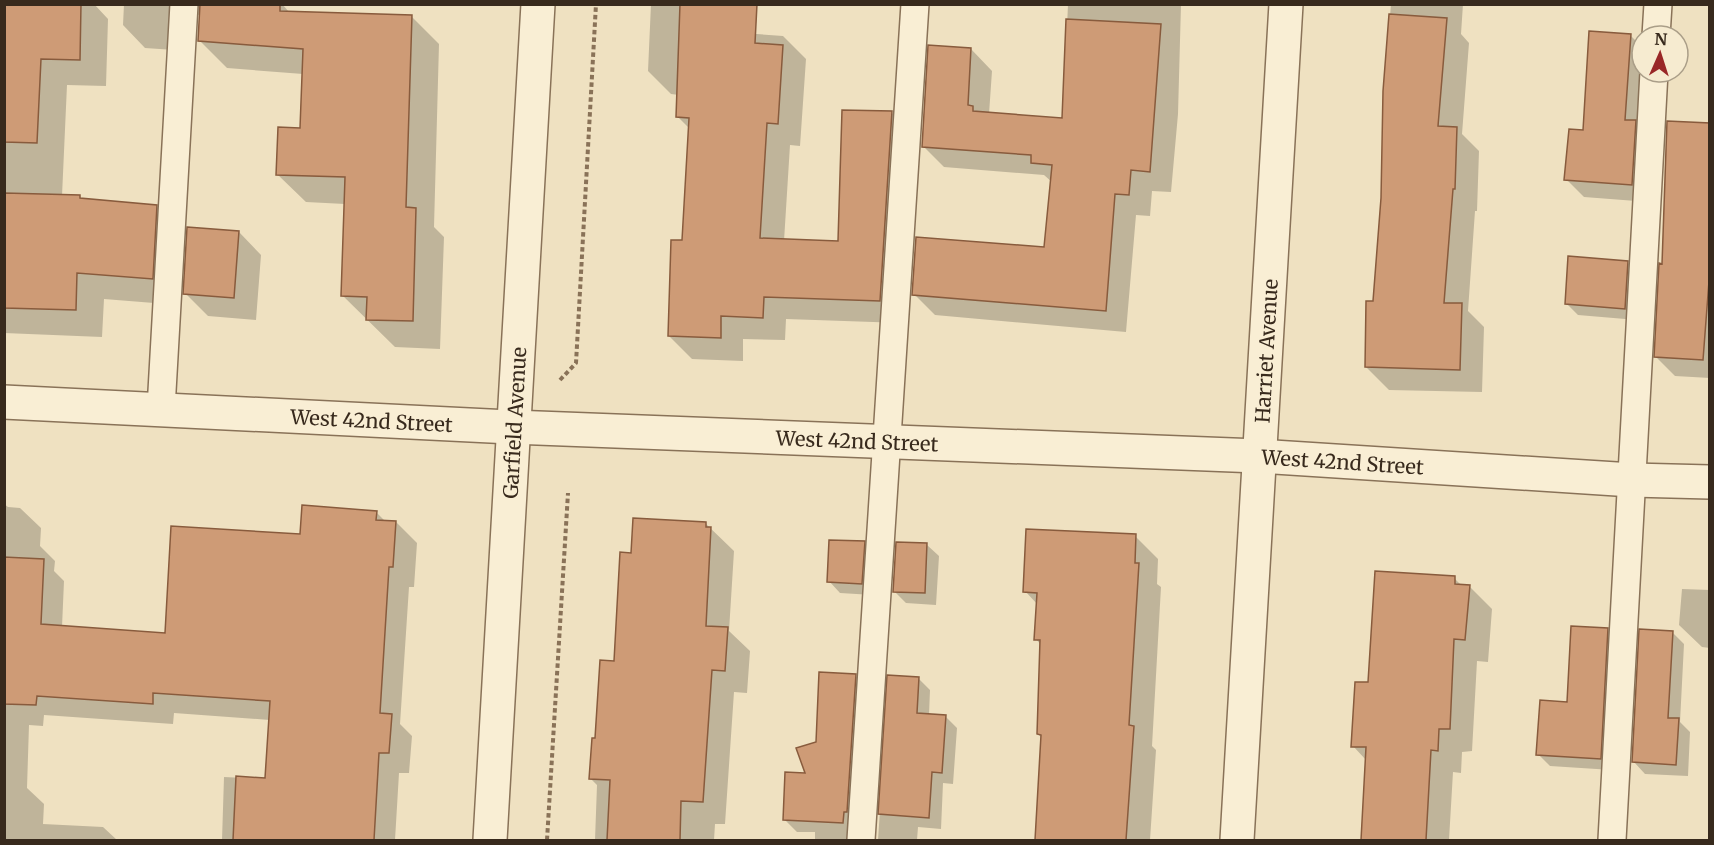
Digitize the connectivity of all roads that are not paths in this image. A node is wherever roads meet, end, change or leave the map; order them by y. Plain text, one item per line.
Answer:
1 (184, 4) edge
2 (538, 4) edge
3 (915, 4) edge
4 (1286, 4) edge
5 (1658, 4) edge
6 (1657, 24) edge
7 (1653, 84) edge
8 (4, 402) edge
9 (160, 409) junction
10 (512, 427) junction
11 (886, 442) junction
12 (1258, 456) junction
13 (1632, 480) junction
14 (1710, 482) edge
15 (490, 840) edge
16 (861, 840) edge
17 (1237, 840) edge
18 (1612, 840) edge

1 - 9 lane
2 - 10 street, Garfield Avenue
3 - 11 lane
4 - 12 street, Harriet Avenue
5 - 6 lane
7 - 13 lane
8 - 9 street, West 42nd Street
9 - 10 street, West 42nd Street
10 - 11 street, West 42nd Street
10 - 15 street, Garfield Avenue
11 - 12 street, West 42nd Street
11 - 16 lane
12 - 13 street, West 42nd Street
12 - 17 street, Harriet Avenue
13 - 14 street, West 42nd Street
13 - 18 lane

